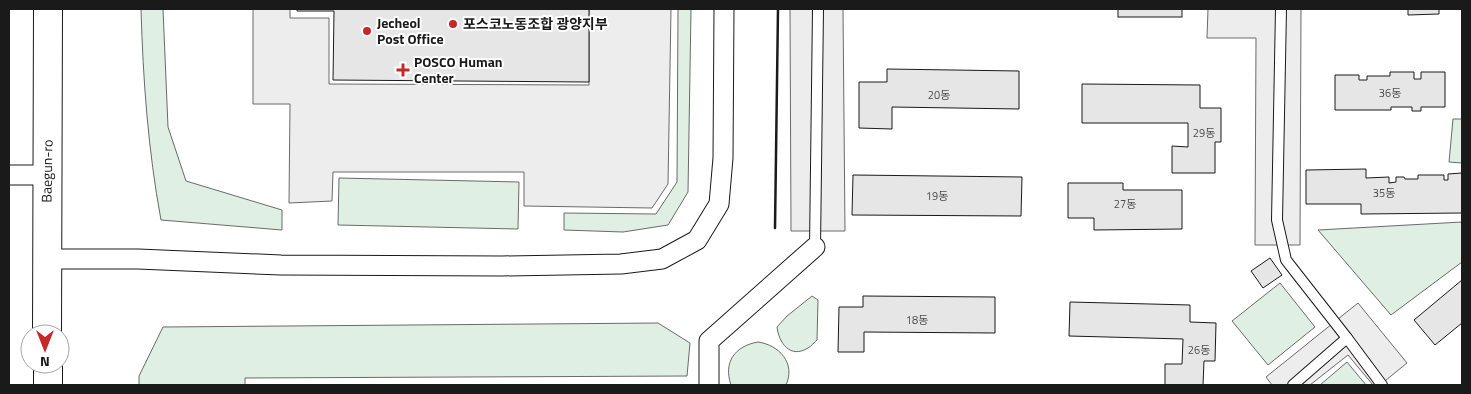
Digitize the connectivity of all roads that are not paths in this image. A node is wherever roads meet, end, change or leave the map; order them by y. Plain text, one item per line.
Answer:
1 (48, 9) edge
2 (724, 9) edge
3 (818, 9) edge
4 (1281, 9) edge
5 (9, 175) edge
6 (47, 175) junction
7 (815, 247) joint
8 (47, 258) junction
9 (47, 324) edge
10 (1347, 338) junction
11 (709, 385) edge
12 (1294, 385) edge
13 (1382, 385) edge

1 - 6 main road, Baegun-ro
2 - 8 street
3 - 7 lane
4 - 10 lane
5 - 6 street
6 - 8 main road, Baegun-ro
7 - 11 street
8 - 9 main road, Baegun-ro
10 - 12 lane
10 - 13 lane

